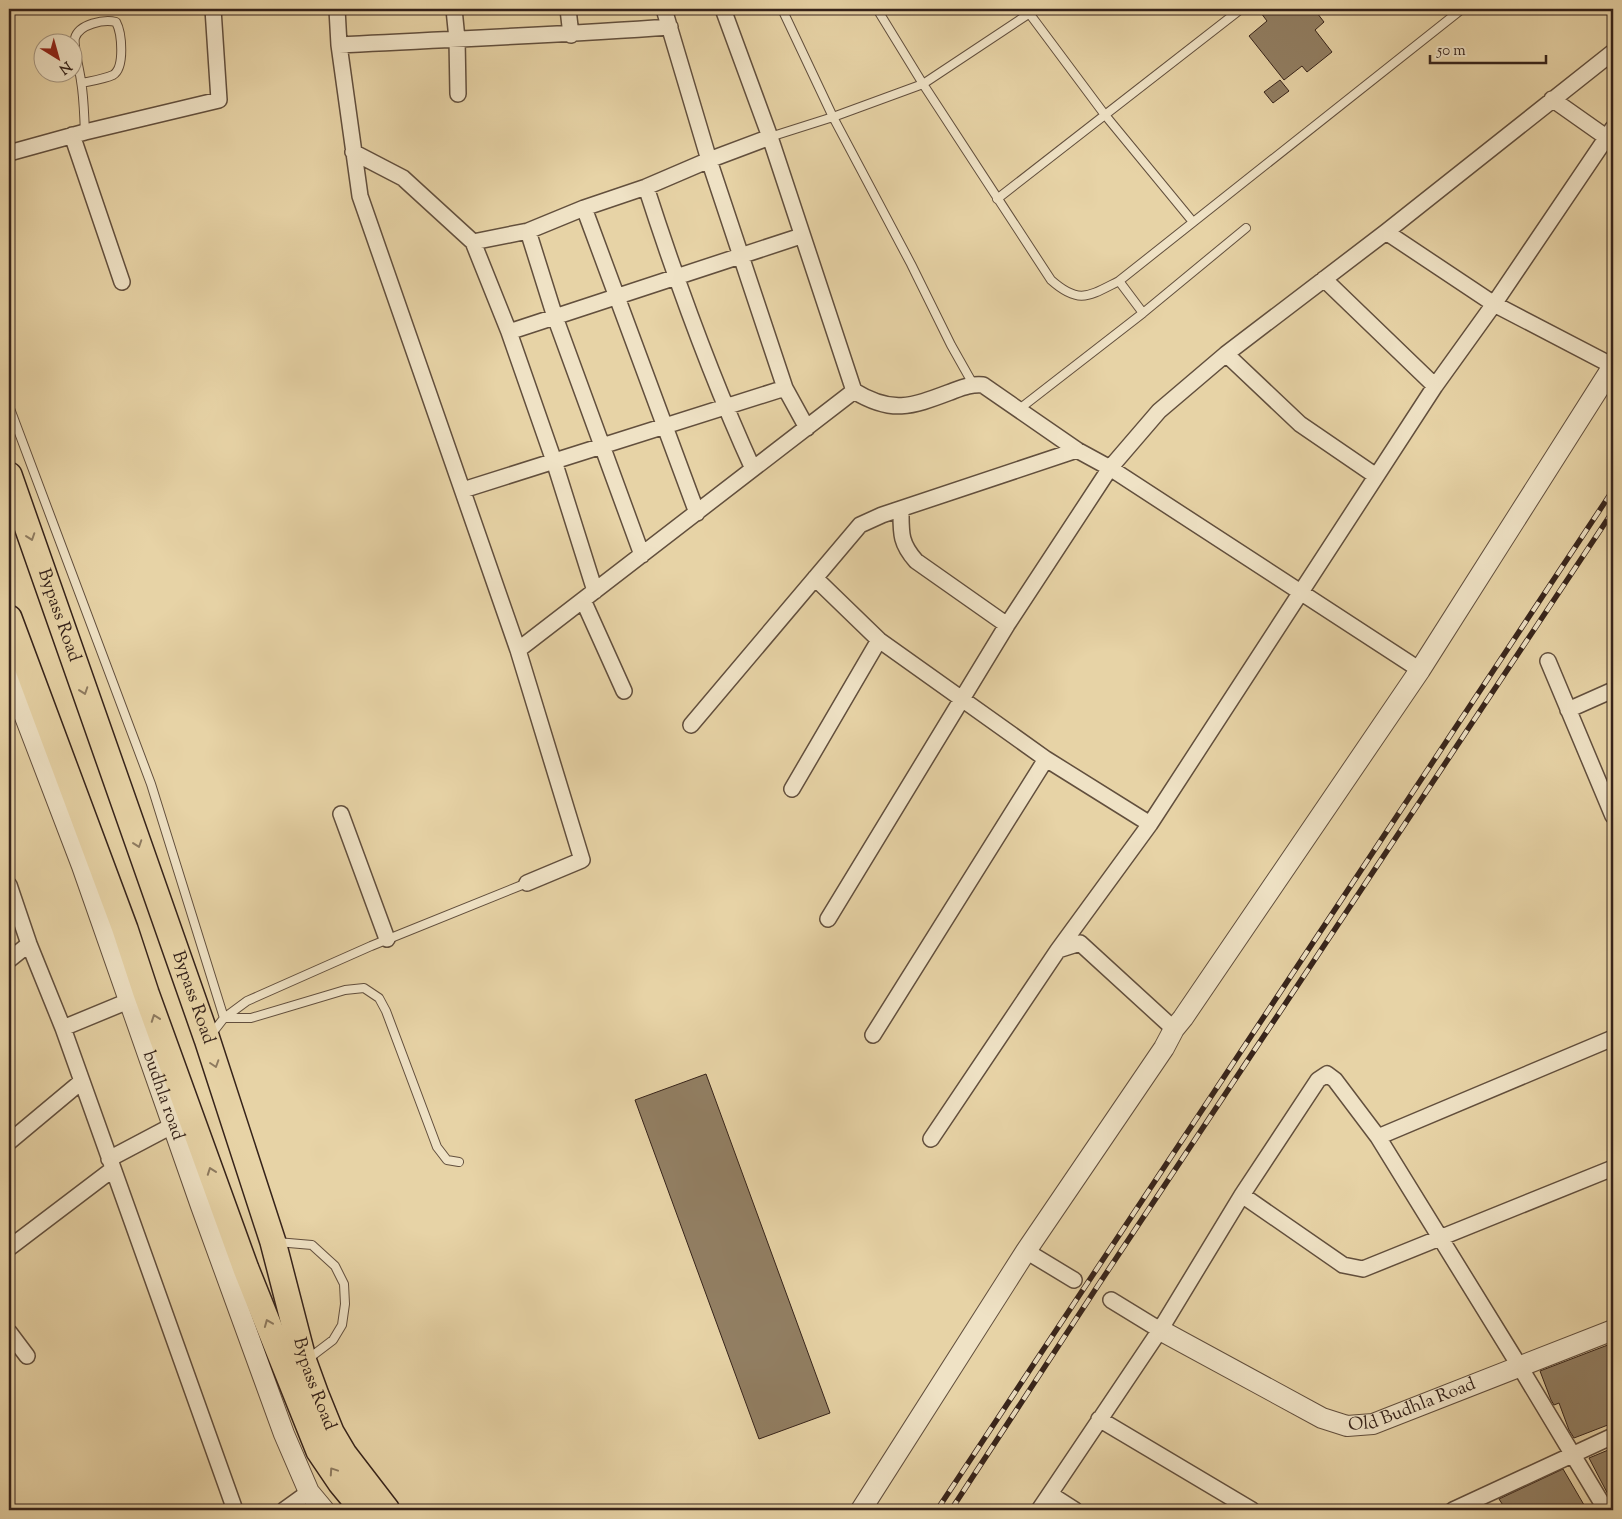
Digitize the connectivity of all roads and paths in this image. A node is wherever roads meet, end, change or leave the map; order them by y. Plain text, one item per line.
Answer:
1 (213, 9) edge
2 (337, 9) edge
3 (454, 9) edge
4 (568, 9) edge
5 (664, 9) edge
6 (723, 9) edge
7 (782, 9) edge
8 (877, 9) edge
9 (1241, 9) edge
10 (1462, 9) edge
11 (1028, 11) edge
12 (670, 27) junction
13 (571, 35) junction
14 (457, 39) junction
15 (339, 45) junction
16 (1613, 52) edge
17 (82, 83) junction
18 (923, 84) junction
19 (458, 94) dead end
20 (1552, 99) junction
21 (1105, 115) junction
22 (833, 117) junction
23 (79, 134) junction
24 (1611, 136) edge
25 (770, 137) junction
26 (353, 152) junction
27 (9, 153) edge
28 (709, 160) junction
29 (646, 187) junction
30 (997, 199) junction
31 (584, 208) junction
32 (1193, 222) junction
33 (1246, 228) dead end
34 (528, 231) junction
35 (1386, 232) junction
36 (802, 236) junction
37 (473, 242) junction
38 (741, 256) junction
39 (675, 277) junction
40 (1324, 279) junction
41 (1119, 281) junction
42 (122, 282) dead end
43 (616, 297) junction
44 (1494, 304) junction
45 (1143, 313) junction
46 (555, 317) junction
47 (509, 332) junction
48 (1226, 354) junction
49 (1613, 366) edge
50 (973, 384) junction
51 (1435, 386) junction
52 (785, 388) junction
53 (854, 391) junction
54 (9, 406) edge
55 (724, 407) junction
56 (1018, 410) junction
57 (664, 426) junction
58 (806, 428) junction
59 (602, 446) junction
60 (1077, 450) junction
61 (554, 461) junction
62 (1110, 468) junction
63 (753, 469) junction
64 (9, 475) edge
65 (1376, 476) junction
66 (463, 490) junction
67 (901, 509) junction
68 (697, 513) junction
69 (642, 555) junction
70 (816, 578) junction
71 (1301, 592) junction
72 (589, 595) junction
73 (9, 618) edge
74 (1007, 625) junction
75 (880, 640) junction
76 (14, 643) edge
77 (518, 650) junction
78 (1548, 661) dead end
79 (1420, 670) junction
80 (9, 675) edge
81 (1613, 690) edge
82 (624, 691) dead end
83 (962, 698) junction
84 (1568, 710) junction
85 (691, 725) dead end
86 (1046, 759) junction
87 (792, 790) dead end
88 (342, 814) dead end
89 (1613, 816) edge
90 (1150, 824) junction
91 (527, 882) joint
92 (9, 885) edge
93 (828, 919) dead end
94 (387, 939) junction
95 (29, 944) junction
96 (1058, 950) junction
97 (9, 960) edge
98 (138, 997) junction
99 (224, 1018) junction
100 (63, 1028) junction
101 (1174, 1029) junction
102 (873, 1035) dead end
103 (1613, 1038) edge
104 (207, 1039) junction
105 (82, 1081) junction
106 (182, 1120) junction
107 (1378, 1137) junction
108 (931, 1139) dead end
109 (9, 1142) edge
110 (459, 1162) dead end
111 (111, 1164) junction
112 (1613, 1168) edge
113 (1242, 1195) junction
114 (1440, 1238) junction
115 (273, 1242) junction
116 (9, 1248) edge
117 (1026, 1251) junction
118 (1074, 1280) dead end
119 (1111, 1300) dead end
120 (1160, 1330) junction
121 (1613, 1330) edge
122 (9, 1332) edge
123 (27, 1356) dead end
124 (304, 1362) junction
125 (1520, 1367) junction
126 (1099, 1419) junction
127 (309, 1426) junction
128 (284, 1434) junction
129 (1613, 1436) edge
130 (1572, 1454) junction
131 (309, 1492) junction
132 (1050, 1494) junction
133 (235, 1510) edge
134 (284, 1510) edge
135 (324, 1510) edge
136 (363, 1510) edge
137 (387, 1510) edge
138 (861, 1510) edge
139 (1040, 1510) edge
140 (1075, 1510) edge
141 (1252, 1510) edge
142 (1453, 1510) edge
143 (1606, 1510) edge

1 - 23 street
2 - 15 street
3 - 14 street
4 - 13 street
5 - 12 street
6 - 25 street
7 - 22 lane
8 - 18 lane
9 - 21 lane
10 - 32 lane
11 - 18 lane
11 - 21 lane
12 - 13 street
12 - 28 street
13 - 14 street
14 - 15 street
14 - 19 street
15 - 26 street
16 - 20 street
17 - 17 lane
17 - 23 lane
18 - 22 lane
18 - 30 lane
20 - 24 street
20 - 35 street
21 - 30 lane
21 - 32 lane
22 - 25 lane
22 - 50 lane
23 - 27 street
23 - 42 street
24 - 44 street
25 - 28 street
25 - 36 street
26 - 37 street
26 - 66 street
28 - 29 street
28 - 38 street
29 - 31 street
29 - 39 street
30 - 41 lane
31 - 34 street
31 - 43 street
32 - 41 lane
33 - 45 lane
34 - 37 street
34 - 46 street
35 - 40 street
35 - 44 street
36 - 38 street
36 - 53 street
37 - 47 street
38 - 39 street
38 - 52 street
39 - 43 street
39 - 55 street
40 - 48 street
40 - 51 street
41 - 45 lane
43 - 46 street
43 - 57 street
44 - 49 street
44 - 51 street
45 - 56 lane
46 - 47 street
46 - 59 street
47 - 61 street
48 - 62 street
48 - 65 street
49 - 79 street
50 - 53 street
50 - 56 street
51 - 65 street
52 - 55 street
52 - 58 street
53 - 58 street
54 - 99 lane
55 - 57 street
55 - 63 street
56 - 60 street
57 - 59 street
57 - 68 street
58 - 63 street
59 - 61 street
59 - 69 street
60 - 62 street
60 - 67 street
61 - 66 street
61 - 72 street
62 - 71 street
62 - 74 street
63 - 68 street
64 -> 104 main road, Bypass Road
65 - 71 street
66 - 77 street
67 - 70 street
67 - 74 street
68 - 69 street
69 - 72 street
70 - 75 street
70 - 85 street
71 - 79 street
71 - 90 street
72 - 77 street
72 - 82 street
73 - 76 main road
74 - 83 street
75 - 83 street
75 - 87 street
76 - 98 main road
77 - 91 street
78 - 84 street
79 - 101 street
80 - 98 street
81 - 84 street
83 - 86 street
83 - 93 street
84 - 89 street
86 - 90 street
86 - 102 street
88 - 94 street
90 - 96 street
91 - 94 lane
92 - 95 street
94 - 99 lane
95 - 97 street
95 - 100 street
96 - 101 street
96 - 108 street
98 - 100 street
98 - 106 main road
99 - 104 lane
99 - 110 lane
100 - 105 street
101 - 117 street
103 - 107 street
104 -> 115 main road, Bypass Road
105 - 109 street
105 - 111 street
106 - 111 street
127 -> 106 main road
106 - 128 street, budhla road
107 - 113 street
107 - 114 street
111 - 116 street
111 - 133 street
112 - 114 street
113 - 114 street
113 - 120 street
114 - 125 street
115 - 124 main road, Bypass Road
115 - 124 lane
117 - 118 street
117 - 138 street
119 - 120 street, Old Budhla Road
120 - 125 street, Old Budhla Road
120 - 126 street
121 - 125 street, Old Budhla Road
122 - 123 street
124 - 137 main road, Bypass Road
125 - 130 street
126 - 132 street
126 - 141 street
127 - 128 street
136 -> 127 main road
128 - 131 street, budhla road
129 - 130 street
130 - 142 street
130 - 143 street
131 - 134 street
131 - 135 street, budhla road
132 - 139 street
132 - 140 street

